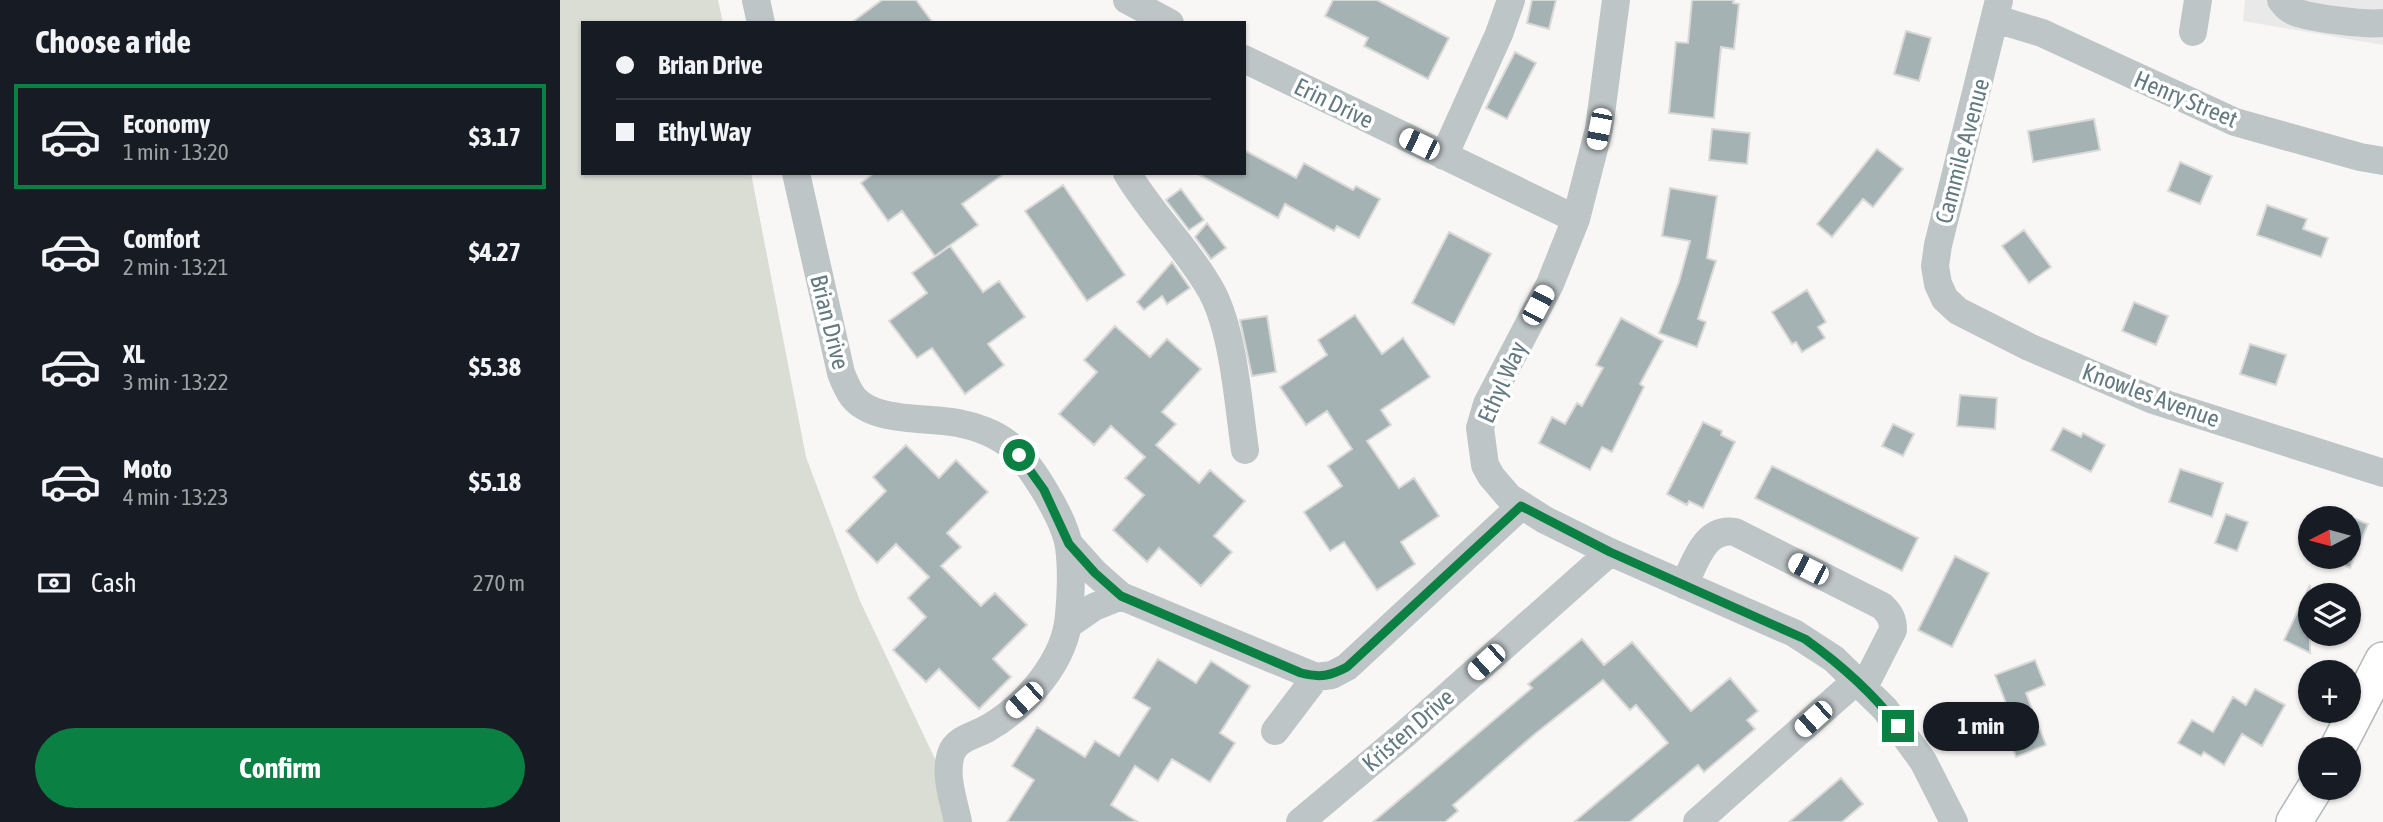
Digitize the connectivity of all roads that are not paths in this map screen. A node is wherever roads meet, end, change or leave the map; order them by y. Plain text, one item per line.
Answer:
1 (756, 0) edge
2 (1126, 0) edge
3 (1511, 0) edge
4 (1616, 0) edge
5 (2198, 0) edge
6 (2281, 0) edge
7 (1998, 9) edge
8 (761, 21) edge
9 (1162, 21) edge
10 (2383, 23) edge
11 (2193, 32) dead end
12 (1246, 60) edge
13 (1444, 156) junction
14 (2383, 161) edge
15 (796, 175) edge
16 (1129, 175) edge
17 (1576, 219) junction
18 (1938, 284) joint
19 (1245, 450) dead end
20 (2383, 473) edge
21 (1521, 506) junction
22 (1069, 544) junction
23 (1610, 552) junction
24 (1684, 585) junction
25 (1121, 596) junction
26 (1068, 625) junction
27 (2383, 660) edge
28 (1316, 677) junction
29 (1860, 684) junction
30 (1275, 731) dead end
31 (2343, 737) edge
32 (2308, 800) edge
33 (958, 822) edge
34 (1300, 822) edge
35 (1697, 822) edge
36 (1954, 822) edge
37 (2294, 822) edge

1 - 8 street
2 - 9 street
3 - 13 street
4 - 17 street, Ethyl Way
5 - 11 street
6 - 10 street
7 - 14 street, Henry Street
7 - 18 street, Cammile Avenue
12 - 13 street, Erin Drive
13 - 17 street, Erin Drive
15 - 22 street, Brian Drive
16 - 19 street
17 - 21 street, Ethyl Way
18 - 20 street, Knowles Avenue
21 - 23 street, Ethyl Way
21 - 28 street
22 - 25 street, Brian Drive
22 - 26 street, Brian Drive
23 - 24 street, Ethyl Way
23 - 34 street, Kristen Drive
24 - 29 street, Ethyl Way
24 - 29 street
25 - 26 street
25 - 28 street, Brian Drive
26 - 33 street, Brian Drive
27 - 31 main road
28 - 30 street
29 - 35 street
29 - 36 street, Ethyl Way
32 - 37 main road

